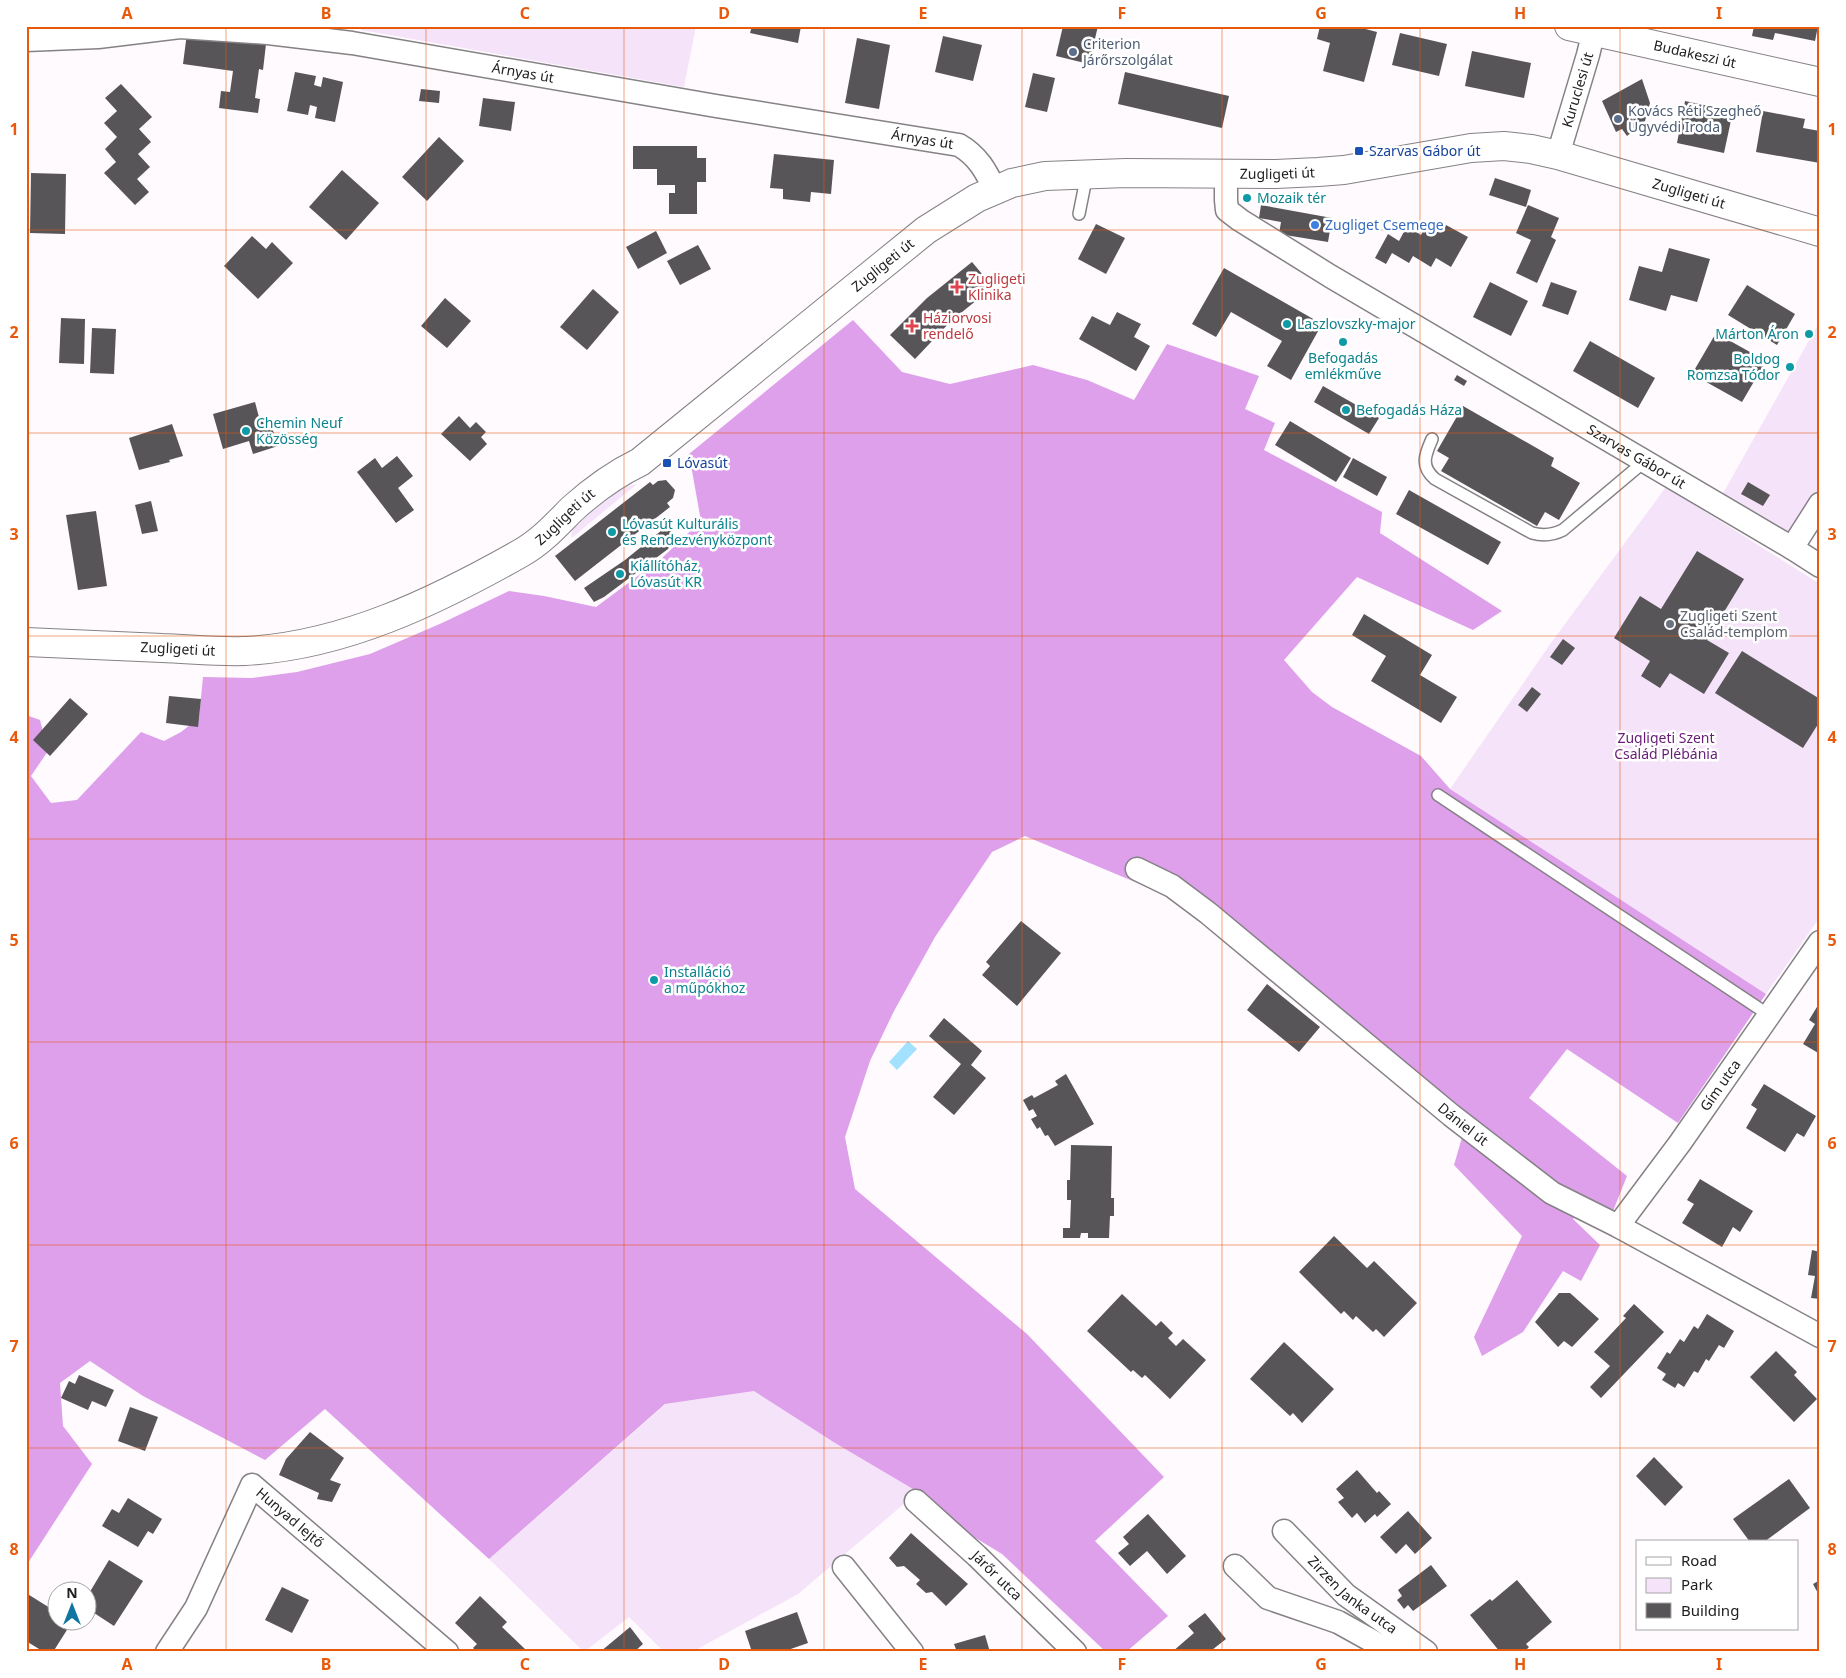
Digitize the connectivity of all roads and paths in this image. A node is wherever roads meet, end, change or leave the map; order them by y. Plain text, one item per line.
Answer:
1 (1586, 28) edge
2 (26, 40) edge
3 (1820, 82) edge
4 (1558, 155) junction
5 (1087, 173) junction
6 (1226, 173) junction
7 (995, 190) junction
8 (1079, 214) dead end
9 (1820, 232) edge
10 (1432, 439) dead end
11 (1645, 461) junction
12 (1820, 504) edge
13 (1792, 548) junction
14 (1820, 566) edge
15 (26, 642) edge
16 (1438, 795) dead end
17 (1137, 869) dead end
18 (1820, 942) edge
19 (1769, 1015) junction
20 (1618, 1226) junction
21 (1820, 1336) edge
22 (916, 1502) dead end
23 (1284, 1531) dead end
24 (1235, 1566) dead end
25 (844, 1567) dead end
26 (167, 1652) edge
27 (447, 1652) edge
28 (912, 1652) edge
29 (1075, 1652) edge
30 (1392, 1652) edge
31 (1426, 1652) edge

1 - 3 street, Budakeszi út
1 - 4 street, Kuruclesi út
2 - 7 street, Árnyas út
4 - 6 street, Zugligeti út
4 - 9 street, Zugligeti út
5 - 6 street, Zugligeti út
5 - 7 street, Zugligeti út
5 - 8 lane
6 - 11 street, Szarvas Gábor út
7 - 15 street, Zugligeti út
10 - 11 lane
11 - 13 street, Szarvas Gábor út
12 - 13 street
13 - 14 street, Szarvas Gábor út
16 - 19 lane
17 - 20 street, Dániel út
18 - 19 street, Gím utca
19 - 20 street, Gím utca
20 - 21 street, Dániel út
22 - 29 street, Járőr utca
23 - 31 street, Zirzen Janka utca
24 - 30 street, Zirzen Janka utca
25 - 28 street
26 - 27 street, Hunyad lejtő

